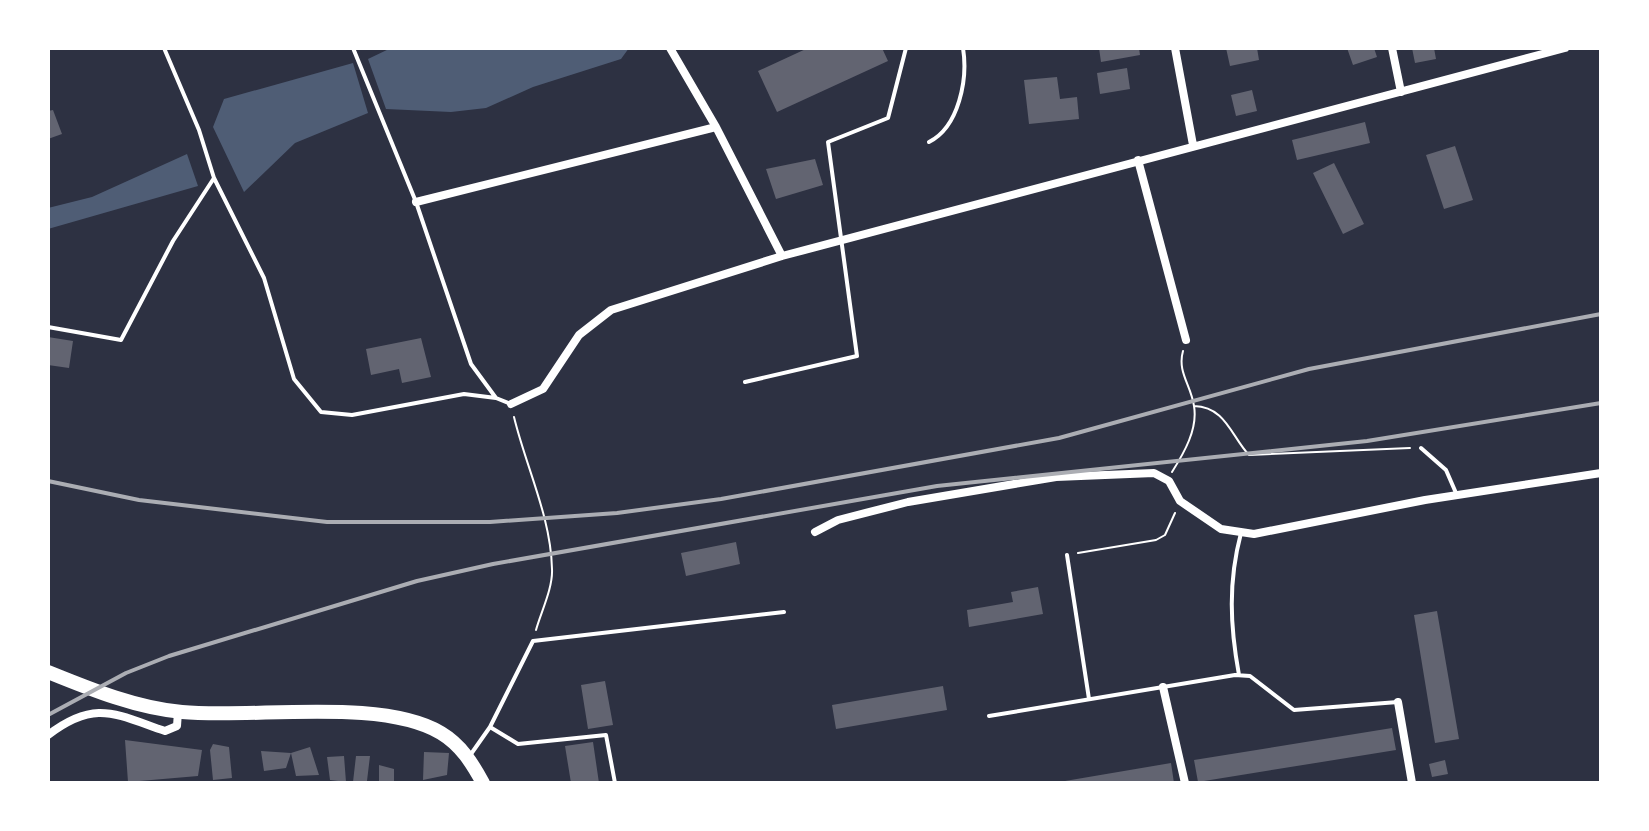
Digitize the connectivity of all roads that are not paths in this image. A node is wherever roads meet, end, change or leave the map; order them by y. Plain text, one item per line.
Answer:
1 (164, 48) edge
2 (353, 48) edge
3 (670, 48) edge
4 (906, 48) edge
5 (963, 48) edge
6 (1175, 48) edge
7 (1392, 48) edge
8 (1565, 48) edge
9 (1401, 92) junction
10 (716, 127) junction
11 (929, 142) dead end
12 (1193, 145) junction
13 (1138, 160) junction
14 (214, 178) junction
15 (416, 202) junction
16 (843, 239) junction
17 (782, 256) junction
18 (48, 327) edge
19 (1186, 340) road end
20 (745, 382) dead end
21 (496, 398) junction
22 (511, 404) joint
23 (1421, 448) road end
24 (1601, 473) edge
25 (1457, 495) junction
26 (815, 532) dead end
27 (1241, 533) junction
28 (1067, 555) road end
29 (784, 612) dead end
30 (48, 672) edge
31 (1239, 675) junction
32 (1163, 687) junction
33 (1089, 699) junction
34 (1398, 702) joint
35 (178, 712) junction
36 (989, 716) dead end
37 (490, 727) junction
38 (48, 735) edge
39 (469, 757) junction
40 (483, 783) edge
41 (615, 783) edge
42 (1185, 783) edge
43 (1412, 783) edge

1 - 14 lane
2 - 15 lane
3 - 10 street
4 - 16 lane
5 - 11 lane
6 - 12 street
7 - 9 street
8 - 9 street
9 - 12 street
10 - 15 street
10 - 17 street
12 - 13 street
13 - 16 street
13 - 19 street
14 - 18 lane
14 - 21 lane
15 - 21 lane
16 - 17 street
16 - 20 lane
17 - 22 street
21 - 22 lane
23 - 25 lane
24 - 25 street
25 - 27 street
26 - 27 street
27 - 31 lane
28 - 33 lane
29 - 37 lane
30 - 35 main road
31 - 32 lane
31 - 34 lane
32 - 33 lane
32 - 42 street
33 - 36 lane
34 - 43 street
35 - 38 street
35 - 39 main road
37 - 39 lane
37 - 41 lane
39 - 40 main road

